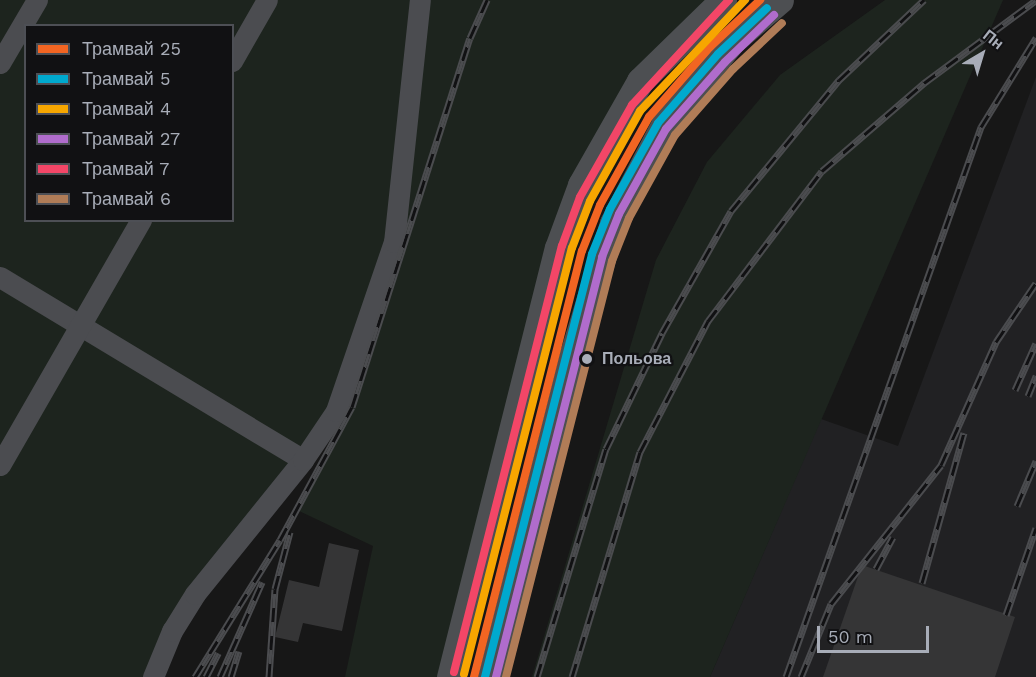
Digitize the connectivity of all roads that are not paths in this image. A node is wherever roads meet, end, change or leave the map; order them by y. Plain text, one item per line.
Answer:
1 (37, 0) edge
2 (267, 0) edge
3 (420, 0) edge
4 (723, 0) edge
5 (780, 0) edge
6 (234, 58) edge
7 (0, 63) edge
8 (140, 222) edge
9 (0, 277) edge
10 (80, 325) junction
11 (303, 460) junction
12 (0, 465) edge
13 (153, 677) edge
14 (450, 677) edge
15 (491, 677) edge

1 - 7 street
2 - 6 street
3 - 11 street
4 - 14 main road
5 - 15 main road
8 - 10 street
9 - 10 street
10 - 11 street
10 - 12 street
11 - 13 street

